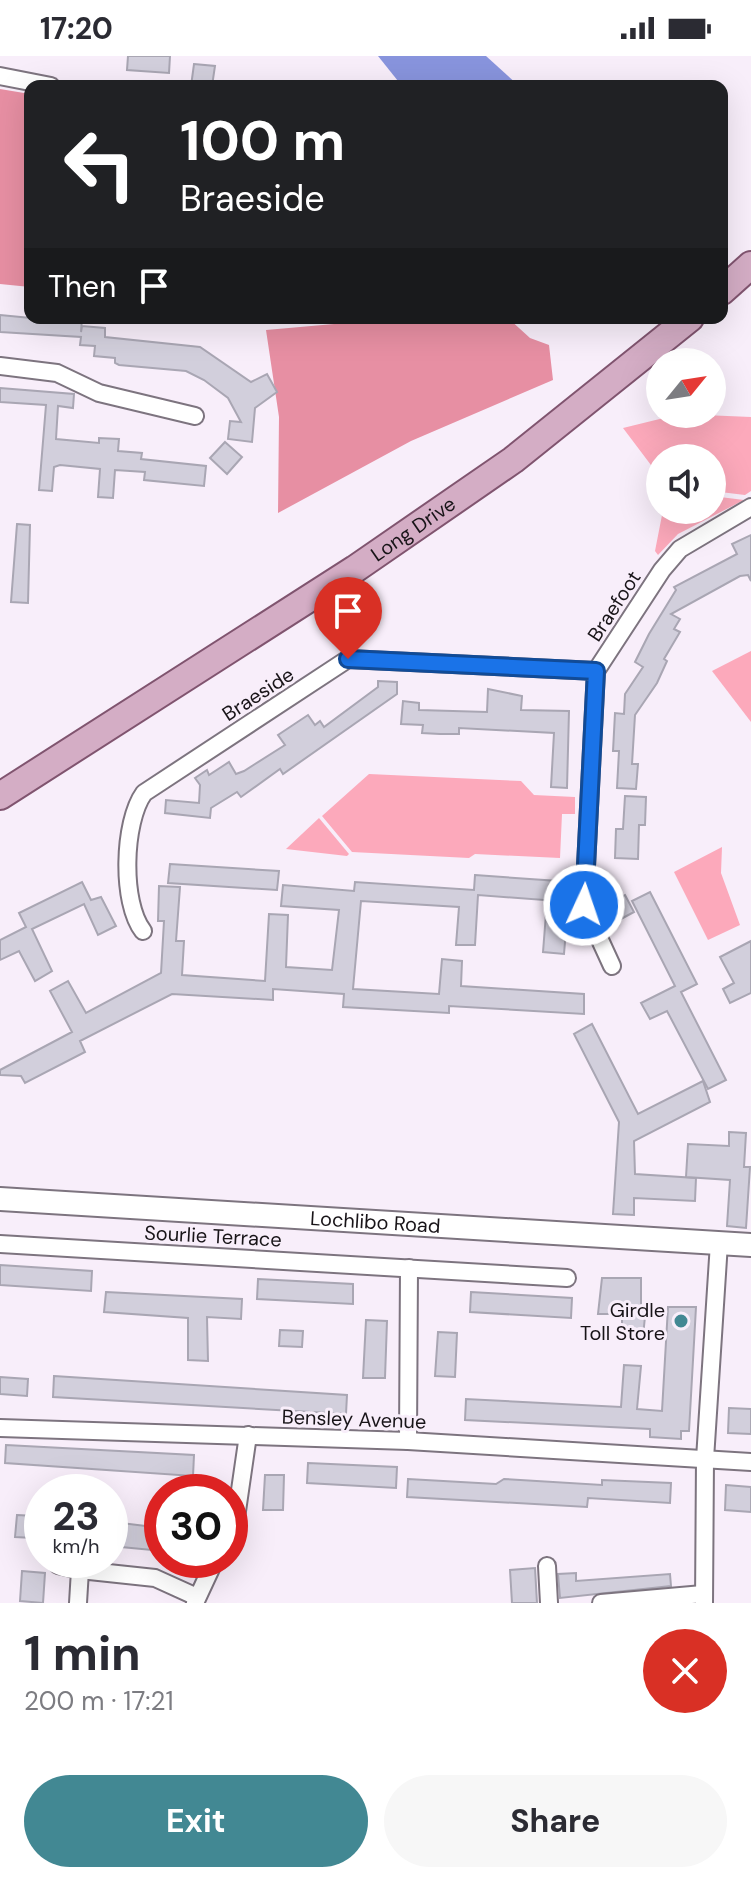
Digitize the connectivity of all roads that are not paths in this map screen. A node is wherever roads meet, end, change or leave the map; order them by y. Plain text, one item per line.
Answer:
1 (0, 76) edge
2 (24, 81) edge
3 (751, 265) edge
4 (728, 286) edge
5 (683, 324) edge
6 (0, 366) edge
7 (195, 416) dead end
8 (751, 507) edge
9 (596, 671) junction
10 (0, 796) edge
11 (143, 931) dead end
12 (612, 966) dead end
13 (0, 1199) edge
14 (719, 1243) junction
15 (0, 1244) edge
16 (751, 1245) edge
17 (409, 1268) junction
18 (567, 1278) dead end
19 (0, 1428) edge
20 (248, 1435) junction
21 (408, 1441) junction
22 (705, 1459) junction
23 (751, 1462) edge
24 (242, 1474) edge
25 (547, 1566) dead end
26 (128, 1575) edge
27 (80, 1578) edge
28 (206, 1578) edge
29 (704, 1599) edge
30 (196, 1600) edge
31 (78, 1603) edge
32 (549, 1603) edge
33 (601, 1603) edge

1 - 2 street
3 - 4 main road
5 - 10 main road, Long Drive
6 - 7 street
8 - 9 street, Braefoot
9 - 11 street, Braeside
9 - 12 street, Braefoot
13 - 14 street, Lochlibo Road
14 - 16 street, Lochlibo Road
14 - 22 street
15 - 17 street, Sourlie Terrace
17 - 18 street, Sourlie Terrace
17 - 21 street
19 - 20 street, Bensley Avenue
20 - 21 street, Bensley Avenue
20 - 24 street
21 - 22 street, Bensley Avenue
22 - 23 street, Bensley Avenue
22 - 29 street
25 - 32 street
26 - 30 street
27 - 31 street
28 - 30 street
29 - 33 street

